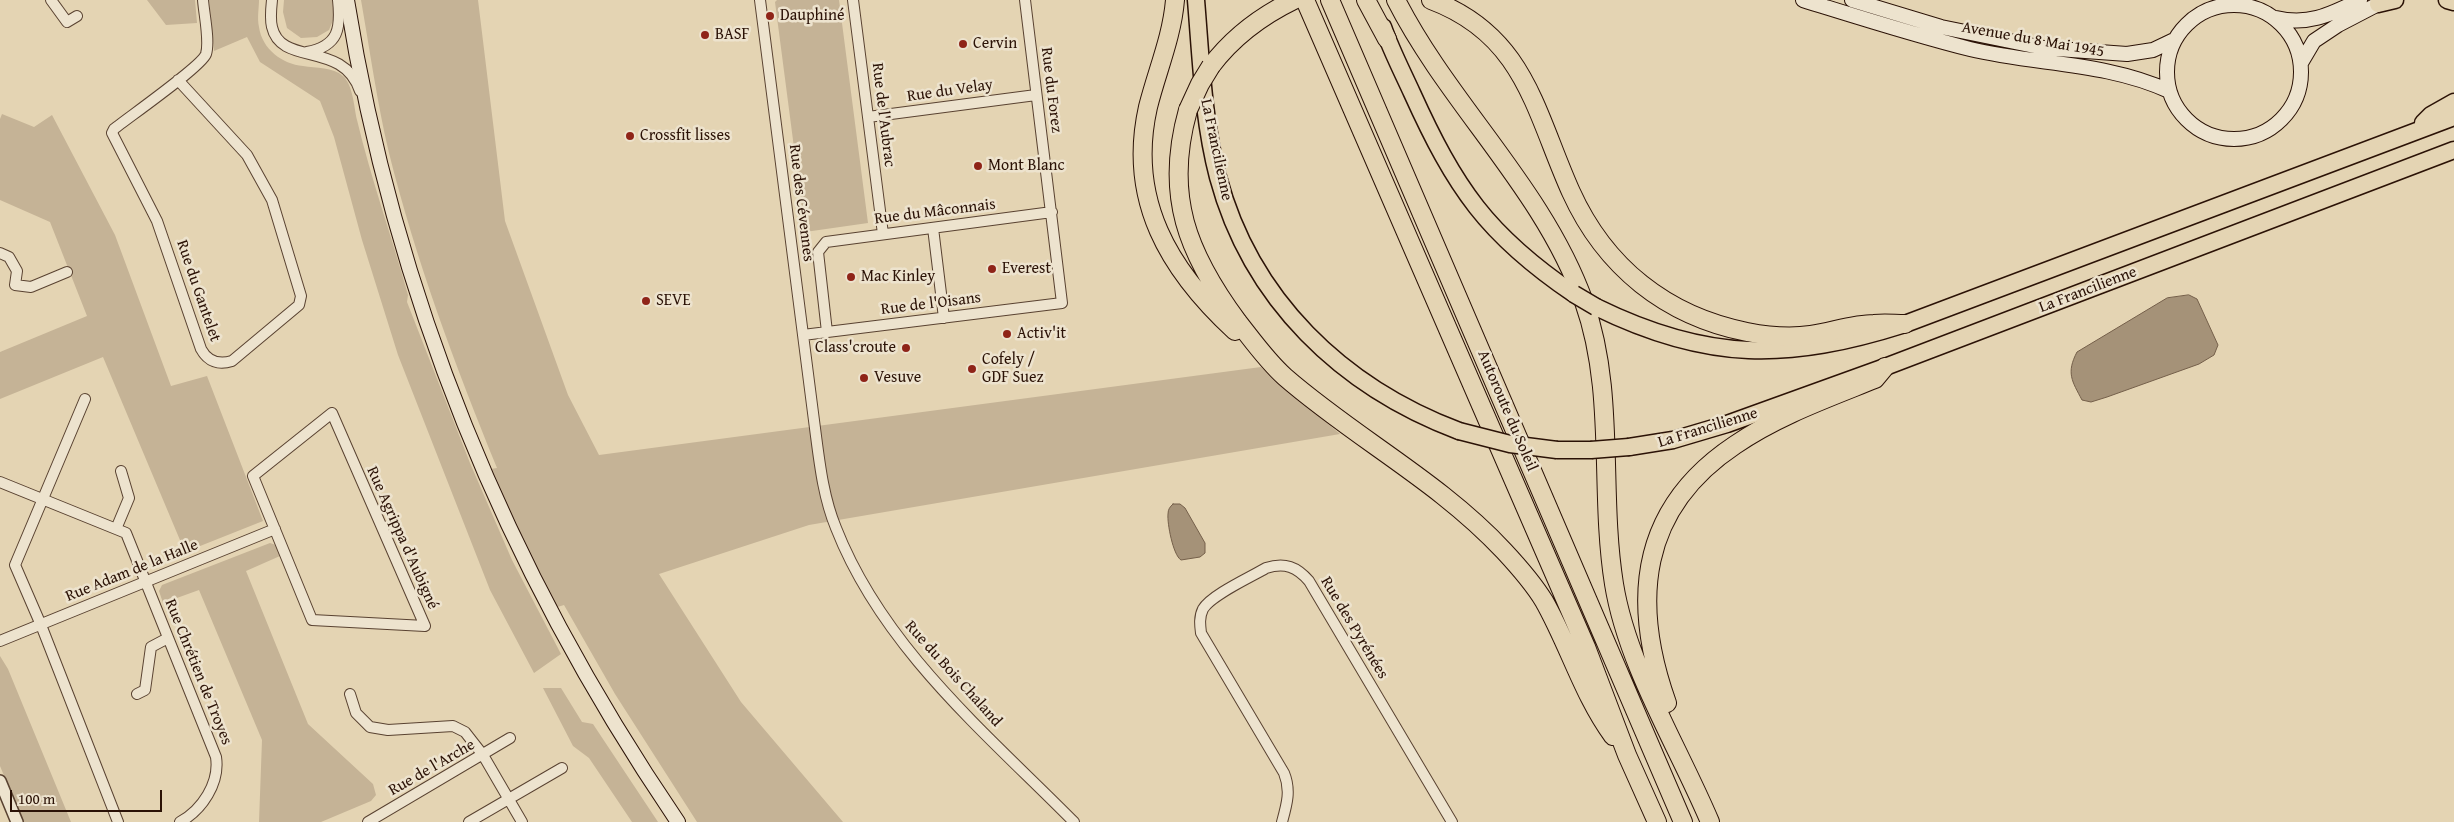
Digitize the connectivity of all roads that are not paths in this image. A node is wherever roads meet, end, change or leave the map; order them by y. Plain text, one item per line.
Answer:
1 (52, 0) edge
2 (202, 0) edge
3 (272, 0) edge
4 (338, 0) edge
5 (346, 0) edge
6 (760, 0) edge
7 (853, 0) edge
8 (1025, 0) edge
9 (1175, 0) edge
10 (1196, 0) edge
11 (1294, 0) edge
12 (1305, 0) edge
13 (1330, 0) edge
14 (1366, 0) edge
15 (1373, 0) edge
16 (1396, 0) edge
17 (1432, 0) edge
18 (1803, 0) edge
19 (1852, 0) edge
20 (2360, 0) edge
21 (2395, 0) edge
22 (2447, 0) edge
23 (2382, 2) edge
24 (2454, 2) edge
25 (77, 16) dead end
26 (2274, 18) junction
27 (1387, 39) junction
28 (2174, 40) junction
29 (304, 52) junction
30 (2301, 63) junction
31 (178, 80) junction
32 (2169, 91) junction
33 (1036, 95) junction
34 (2454, 102) edge
35 (366, 109) junction
36 (868, 117) junction
37 (2454, 117) edge
38 (2412, 133) junction
39 (2454, 150) edge
40 (1052, 212) junction
41 (933, 228) junction
42 (882, 234) junction
43 (822, 245) joint
44 (0, 253) edge
45 (67, 272) dead end
46 (1062, 303) joint
47 (944, 318) junction
48 (1905, 324) junction
49 (827, 332) junction
50 (803, 335) junction
51 (1271, 364) junction
52 (1884, 367) junction
53 (85, 400) dead end
54 (812, 409) joint
55 (121, 471) dead end
56 (0, 482) edge
57 (42, 500) junction
58 (116, 529) junction
59 (275, 529) junction
60 (144, 581) junction
61 (41, 625) junction
62 (168, 638) junction
63 (0, 641) edge
64 (137, 694) dead end
65 (350, 694) dead end
66 (510, 738) dead end
67 (483, 755) junction
68 (1628, 755) junction
69 (562, 768) dead end
70 (0, 781) edge
71 (509, 800) junction
72 (1703, 805) junction
73 (17, 822) edge
74 (118, 822) edge
75 (180, 822) edge
76 (368, 822) edge
77 (469, 822) edge
78 (522, 822) edge
79 (678, 822) edge
80 (1074, 822) edge
81 (1282, 822) edge
82 (1452, 822) edge
83 (1657, 822) edge
84 (1684, 822) edge
85 (1710, 822) edge

1 - 25 street
2 - 31 street, Rue du Gantelet
3 - 29 street
4 - 29 street
5 - 35 main road
6 - 50 street, Rue des Cévennes
7 - 36 street, Rue de l'Aubrac
8 - 33 street, Rue du Forez
9 - 51 highway
10 - 52 highway, La Francilienne, bridge
11 - 51 highway, bridge
12 - 68 highway, Autoroute du Soleil
13 - 84 highway, Autoroute du Soleil
14 - 27 highway
15 - 27 highway, La Francilienne
16 - 72 highway
17 - 48 highway
18 - 32 main road, Avenue du 8 Mai 1945
19 - 28 main road, Avenue du 8 Mai 1945
20 - 26 main road, Avenue du 8 Mai 1945
21 - 23 highway
22 - 24 highway
23 - 30 main road, Avenue du 8 Mai 1945
26 - 28 main road, Avenue du 8 Mai 1945
26 - 30 main road, Avenue du 8 Mai 1945
27 - 48 highway, La Francilienne, bridge
28 - 32 main road, Avenue du 8 Mai 1945
29 - 35 street
30 - 32 main road, Avenue du 8 Mai 1945
31 - 31 street, Rue du Gantelet
33 - 36 street, Rue du Velay
33 - 40 street, Rue du Forez
34 - 38 highway
35 - 79 main road
36 - 42 street, Rue de l'Aubrac
37 - 38 highway, La Francilienne
38 - 48 highway, La Francilienne
39 - 52 highway, La Francilienne
40 - 41 street, Rue du Mâconnais
40 - 46 street, Rue du Forez
41 - 42 street, Rue du Mâconnais
41 - 47 street
42 - 43 street, Rue du Mâconnais
43 - 49 street, Rue des Cévennes
44 - 45 street
46 - 47 street, Rue de l'Oisans
47 - 49 street, Rue de l'Oisans
49 - 50 street, Rue de l'Oisans
50 - 54 street, Rue des Cévennes
51 - 68 highway
52 - 72 highway
53 - 57 street
54 - 80 street, Rue du Bois Chaland
55 - 58 street
56 - 57 street
57 - 58 street
57 - 61 street
58 - 60 street, Rue Chrétien de Troyes
59 - 59 street, Rue Agrippa d'Aubigné
59 - 60 street, Rue Adam de la Halle
60 - 61 street, Rue Adam de la Halle
60 - 62 street, Rue Chrétien de Troyes
61 - 63 street, Rue Adam de la Halle
61 - 74 street
62 - 64 street
62 - 75 street, Rue Chrétien de Troyes
65 - 67 street
66 - 67 street, Rue de l'Arche
67 - 71 street
67 - 76 street, Rue de l'Arche
68 - 83 highway, Autoroute du Soleil
69 - 71 street
70 - 73 street
71 - 77 street
71 - 78 street
72 - 85 highway
81 - 82 street, Rue des Pyrénées

